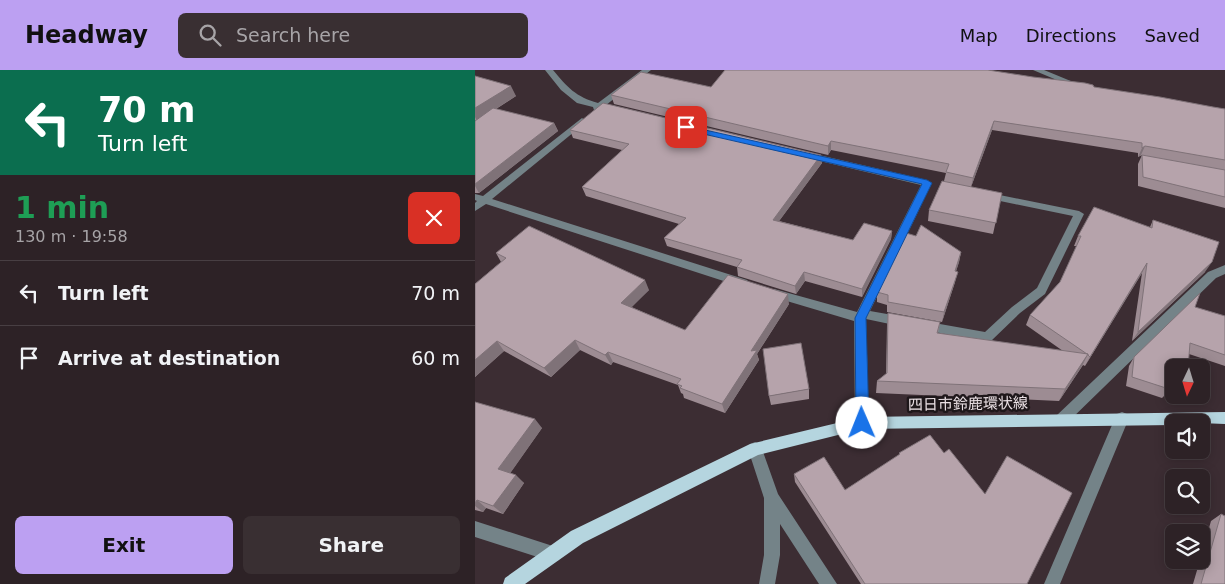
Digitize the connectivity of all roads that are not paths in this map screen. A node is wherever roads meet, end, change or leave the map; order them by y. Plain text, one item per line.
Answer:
1 (549, 70) edge
2 (647, 70) edge
3 (1037, 70) edge
4 (1086, 88) edge
5 (601, 106) junction
6 (629, 113) edge
7 (798, 153) edge
8 (975, 193) edge
9 (480, 198) edge
10 (475, 208) edge
11 (1225, 269) edge
12 (861, 316) junction
13 (1122, 418) junction
14 (1225, 418) edge
15 (1061, 420) junction
16 (862, 423) junction
17 (755, 449) junction
18 (772, 498) junction
19 (475, 529) edge
20 (553, 554) junction
21 (511, 584) edge
22 (767, 584) edge
23 (829, 584) edge
24 (1052, 584) edge

1 - 5 street
2 - 5 street
3 - 4 street
5 - 6 street
5 - 9 street
7 - 12 street
8 - 12 street
9 - 10 street
9 - 12 street
11 - 15 street
12 - 16 street
13 - 14 main road, 四日市鈴鹿環状線
13 - 15 main road, 四日市鈴鹿環状線
13 - 24 street
15 - 16 main road, 四日市鈴鹿環状線
16 - 17 main road, 四日市鈴鹿環状線
17 - 18 street
17 - 20 main road, 四日市鈴鹿環状線
18 - 22 street
18 - 23 street
19 - 20 street
20 - 21 main road, 四日市鈴鹿環状線

